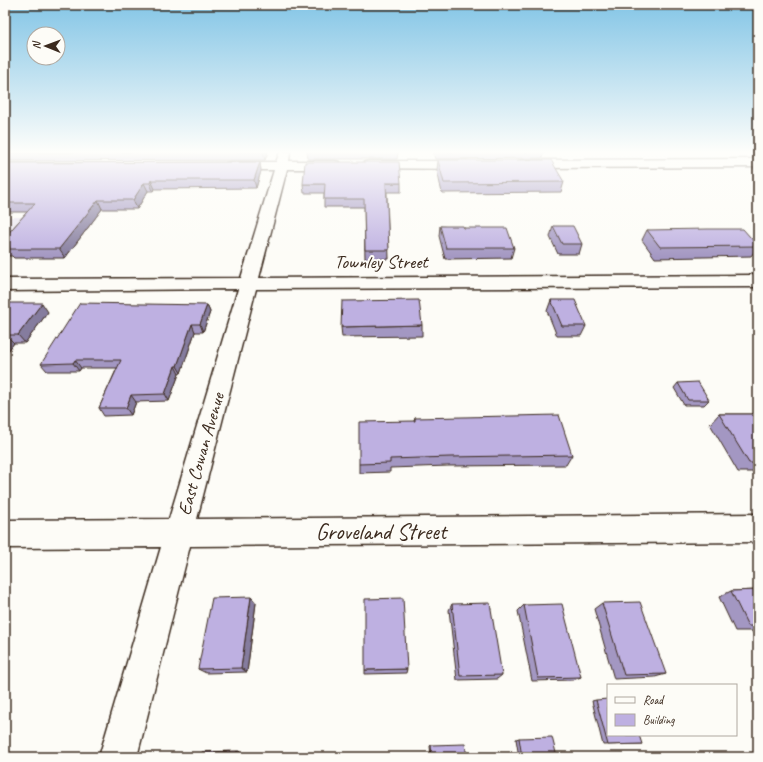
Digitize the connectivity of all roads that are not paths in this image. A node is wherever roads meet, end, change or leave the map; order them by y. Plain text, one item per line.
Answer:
1 (276, 188) edge
2 (758, 280) edge
3 (249, 284) junction
4 (5, 285) edge
5 (758, 528) edge
6 (179, 533) junction
7 (5, 534) edge
8 (118, 757) edge

1 - 3 street, East Cowan Avenue
2 - 3 street, Townley Street
3 - 4 street, Townley Street
3 - 6 street, East Cowan Avenue
5 - 6 street, Groveland Street
6 - 7 street, Groveland Street
6 - 8 street, East Cowan Avenue

